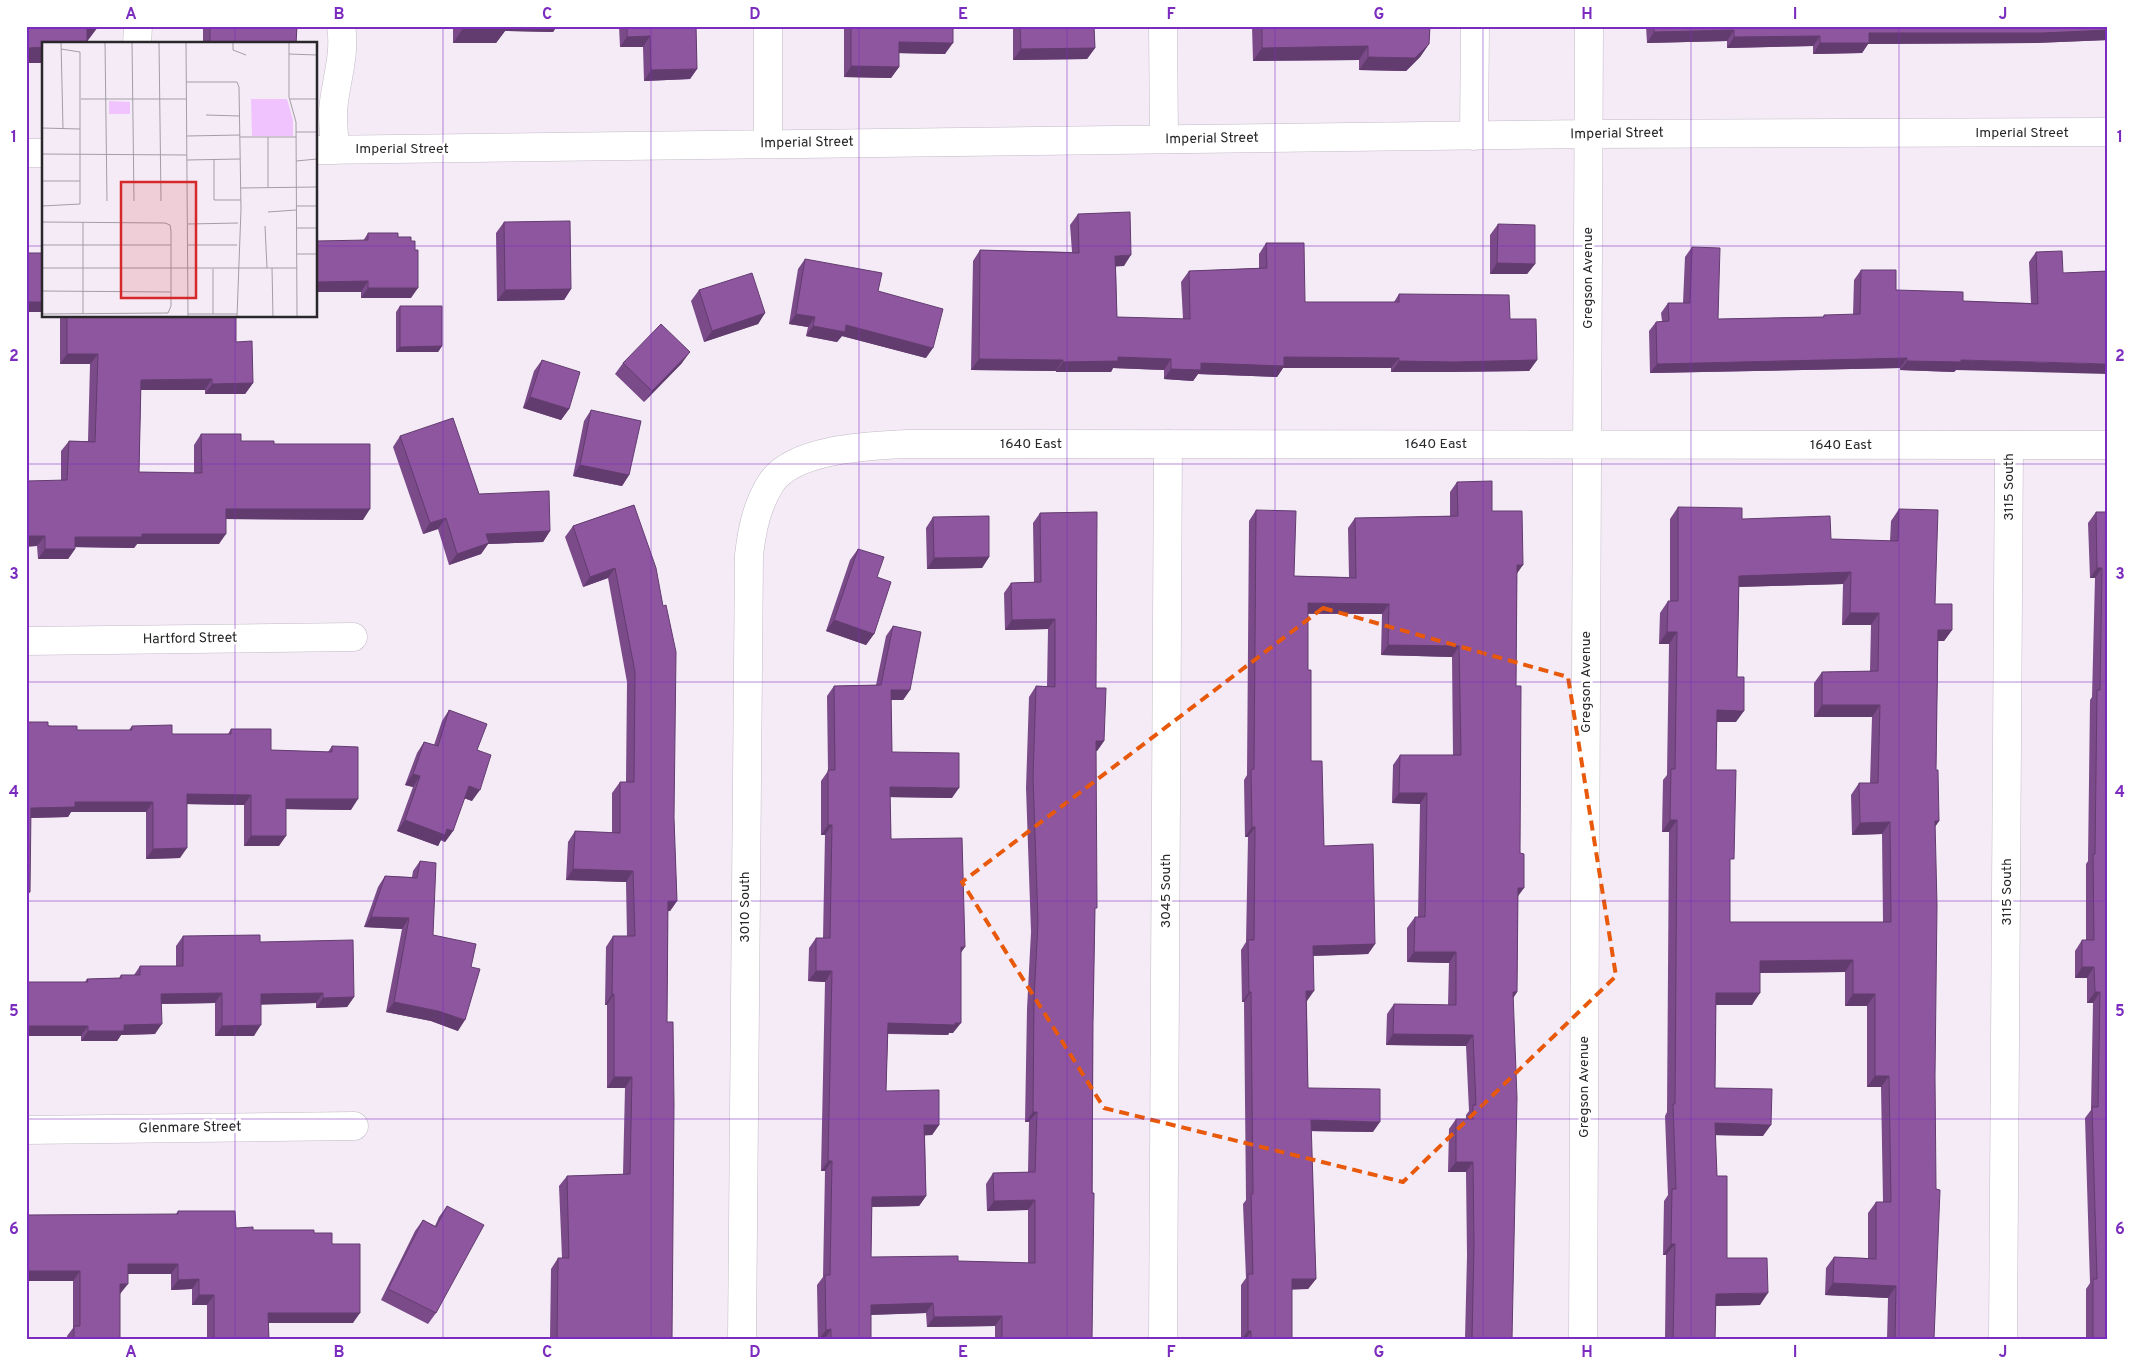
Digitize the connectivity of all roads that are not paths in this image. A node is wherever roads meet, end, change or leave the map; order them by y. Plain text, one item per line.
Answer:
1 (138, 26) edge
2 (341, 26) edge
3 (768, 26) edge
4 (1164, 26) edge
5 (1475, 26) edge
6 (1589, 26) edge
7 (138, 42) edge
8 (2108, 132) edge
9 (1589, 134) junction
10 (1474, 136) junction
11 (1164, 139) junction
12 (768, 143) junction
13 (325, 150) edge
14 (26, 153) edge
15 (42, 153) edge
16 (1168, 444) junction
17 (1587, 445) junction
18 (2009, 445) junction
19 (2108, 445) edge
20 (772, 481) joint
21 (353, 637) dead end
22 (26, 641) edge
23 (354, 1126) dead end
24 (26, 1130) edge
25 (742, 1339) edge
26 (1163, 1339) edge
27 (1583, 1339) edge
28 (2004, 1339) edge

1 - 7 street
2 - 13 street
3 - 12 street
4 - 11 street
5 - 10 street
6 - 9 street, Gregson Avenue
8 - 9 street, Imperial Street
9 - 10 street, Imperial Street
9 - 17 street, Gregson Avenue
10 - 11 street, Imperial Street
11 - 12 street, Imperial Street
12 - 13 street, Imperial Street
14 - 15 street
16 - 17 street, 1640 East
16 - 20 street, 1640 East
16 - 26 street, 3045 South
17 - 18 street, 1640 East
17 - 27 street, Gregson Avenue
18 - 19 street, 1640 East
18 - 28 street, 3115 South
20 - 25 street, 3010 South
21 - 22 street, Hartford Street
23 - 24 street, Glenmare Street

